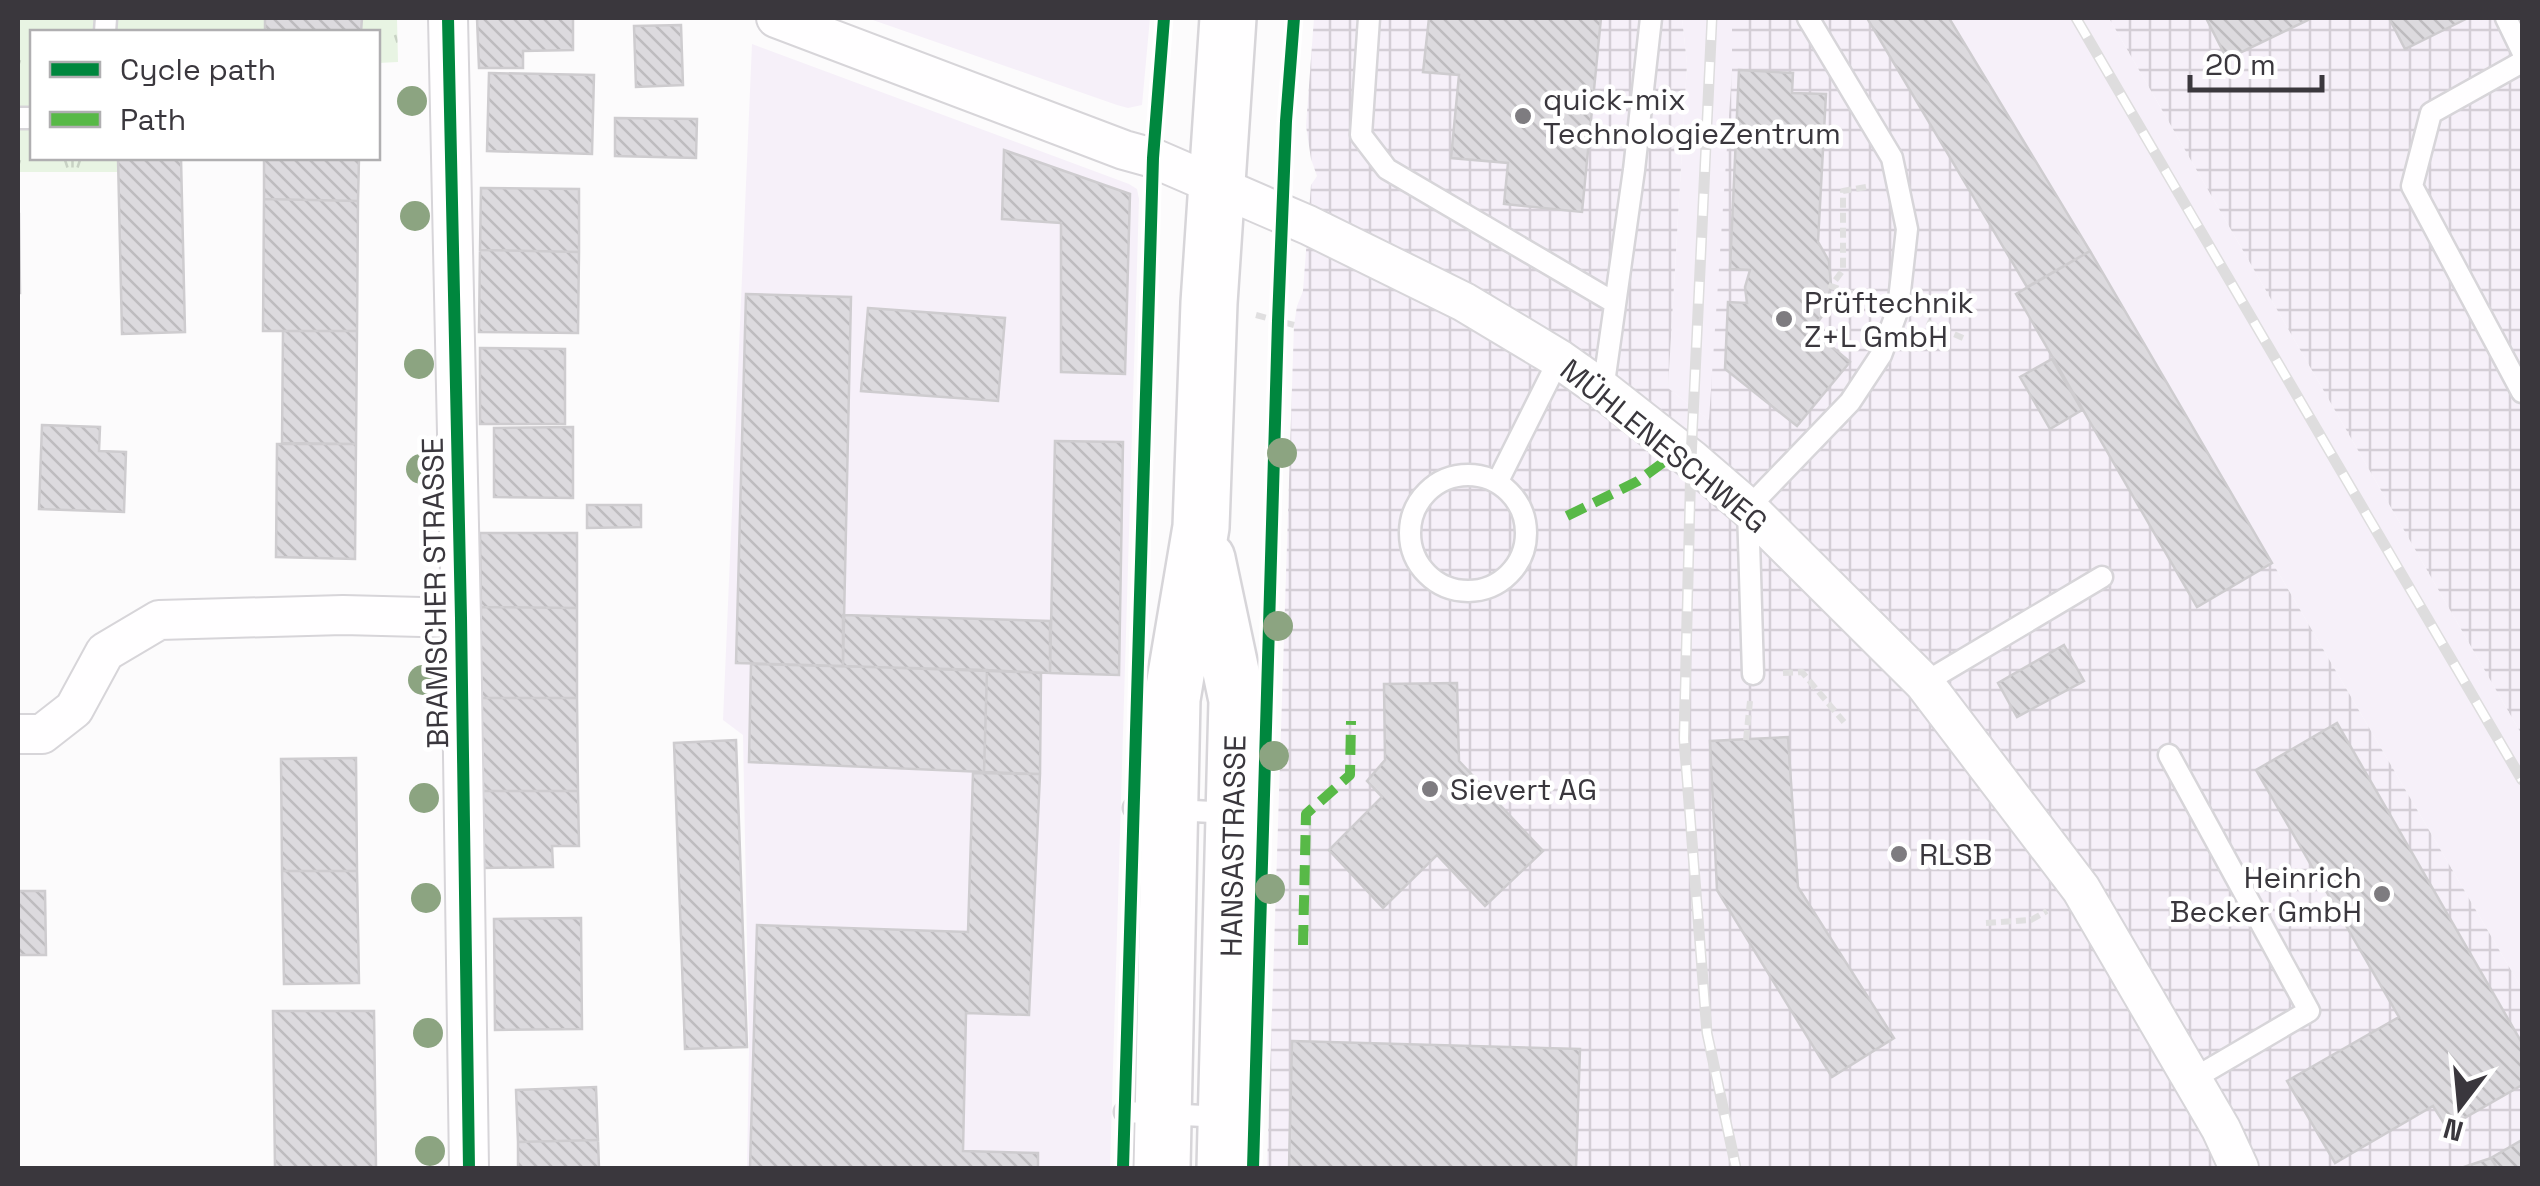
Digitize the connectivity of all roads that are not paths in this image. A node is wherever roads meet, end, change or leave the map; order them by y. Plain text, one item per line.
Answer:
1 (448, 18) edge
2 (776, 18) edge
3 (1228, 18) edge
4 (1369, 18) edge
5 (1650, 18) edge
6 (1808, 18) edge
7 (2506, 18) edge
8 (2522, 50) edge
9 (2522, 62) edge
10 (1216, 185) junction
11 (1615, 303) junction
12 (1559, 359) junction
13 (1603, 390) junction
14 (2522, 392) edge
15 (1498, 482) junction
16 (1748, 508) junction
17 (1200, 527) junction
18 (2102, 577) dead end
19 (461, 618) junction
20 (1754, 674) road end
21 (1924, 683) junction
22 (18, 734) edge
23 (2169, 755) dead end
24 (1152, 809) junction
25 (1234, 814) junction
26 (2192, 1079) junction
27 (1144, 1113) junction
28 (1225, 1143) edge
29 (469, 1168) edge
30 (1162, 1168) edge
31 (2240, 1168) edge

1 - 19 street, BRAMSCHER STRASSE
2 - 10 street, MÜHLENESCHWEG
3 - 10 main road, HANSASTRASSE
4 - 11 lane
5 - 11 lane
6 - 16 lane
7 - 8 lane
9 - 14 lane
10 - 12 street, MÜHLENESCHWEG
10 - 17 main road, HANSASTRASSE
11 - 13 lane
12 - 13 street, MÜHLENESCHWEG
12 - 15 lane
13 - 16 street, MÜHLENESCHWEG
15 - 15 lane
16 - 20 lane
16 - 21 street, MÜHLENESCHWEG
17 - 24 main road, HANSASTRASSE
17 - 25 main road, HANSASTRASSE
18 - 21 lane
19 - 22 street
19 - 29 street, BRAMSCHER STRASSE
21 - 26 street, MÜHLENESCHWEG
23 - 26 lane
24 - 25 lane
24 - 27 main road, HANSASTRASSE
25 - 28 main road, HANSASTRASSE
26 - 31 street, MÜHLENESCHWEG
27 - 28 lane
27 - 30 main road, HANSASTRASSE

